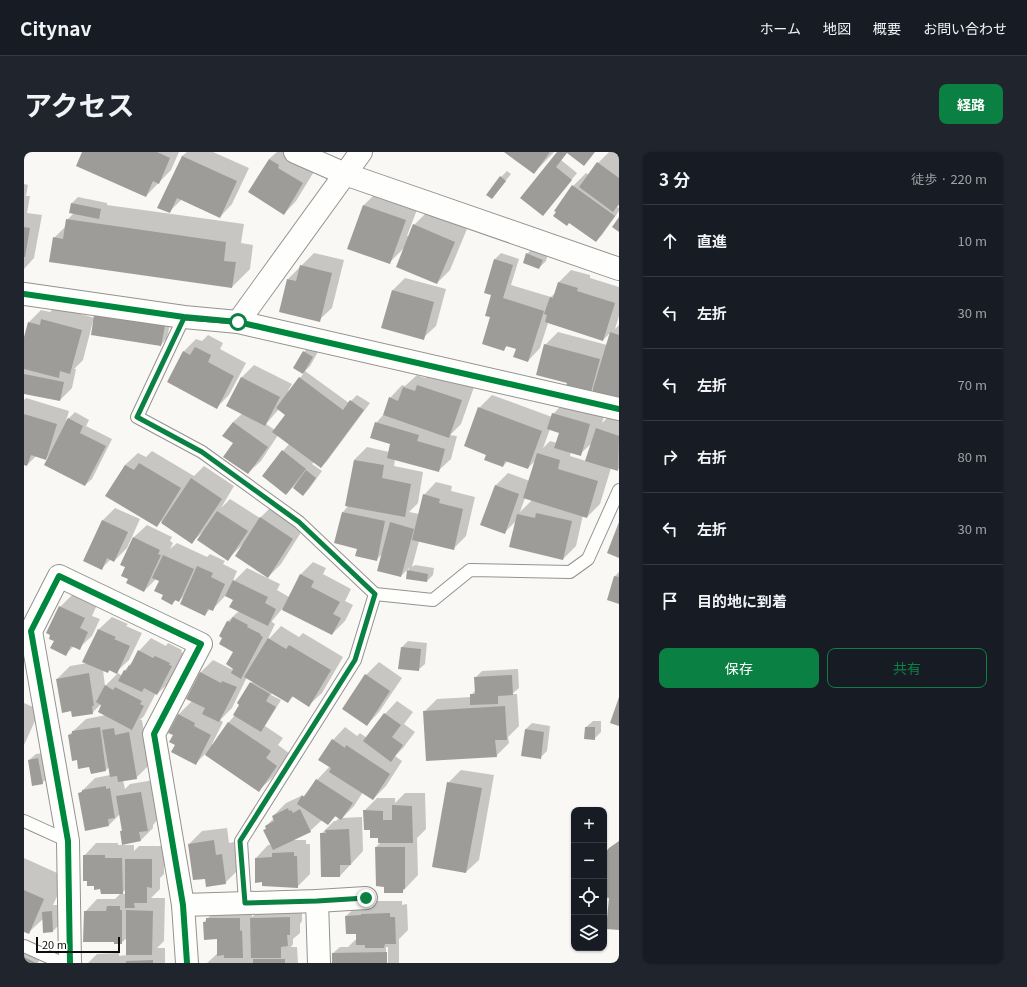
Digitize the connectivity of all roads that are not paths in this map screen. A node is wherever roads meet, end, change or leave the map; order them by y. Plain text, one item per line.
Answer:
1 (295, 152) edge
2 (361, 152) edge
3 (345, 174) junction
4 (619, 269) edge
5 (24, 294) edge
6 (184, 318) junction
7 (238, 322) junction
8 (619, 409) edge
9 (619, 490) edge
10 (375, 594) junction
11 (24, 821) edge
12 (68, 841) junction
13 (366, 898) dead end
14 (317, 901) junction
15 (245, 903) junction
16 (183, 905) junction
17 (24, 946) edge
18 (62, 963) edge
19 (70, 963) edge
20 (186, 963) edge
21 (319, 963) edge

1 - 3 street
2 - 3 street
3 - 4 street
3 - 7 street
5 - 6 street
6 - 7 street
6 - 10 lane
7 - 8 street
9 - 10 lane
10 - 15 lane
11 - 12 lane
12 - 16 street
12 - 19 street
13 - 14 street
14 - 15 street
14 - 21 street
15 - 16 street
16 - 20 street
17 - 18 lane

